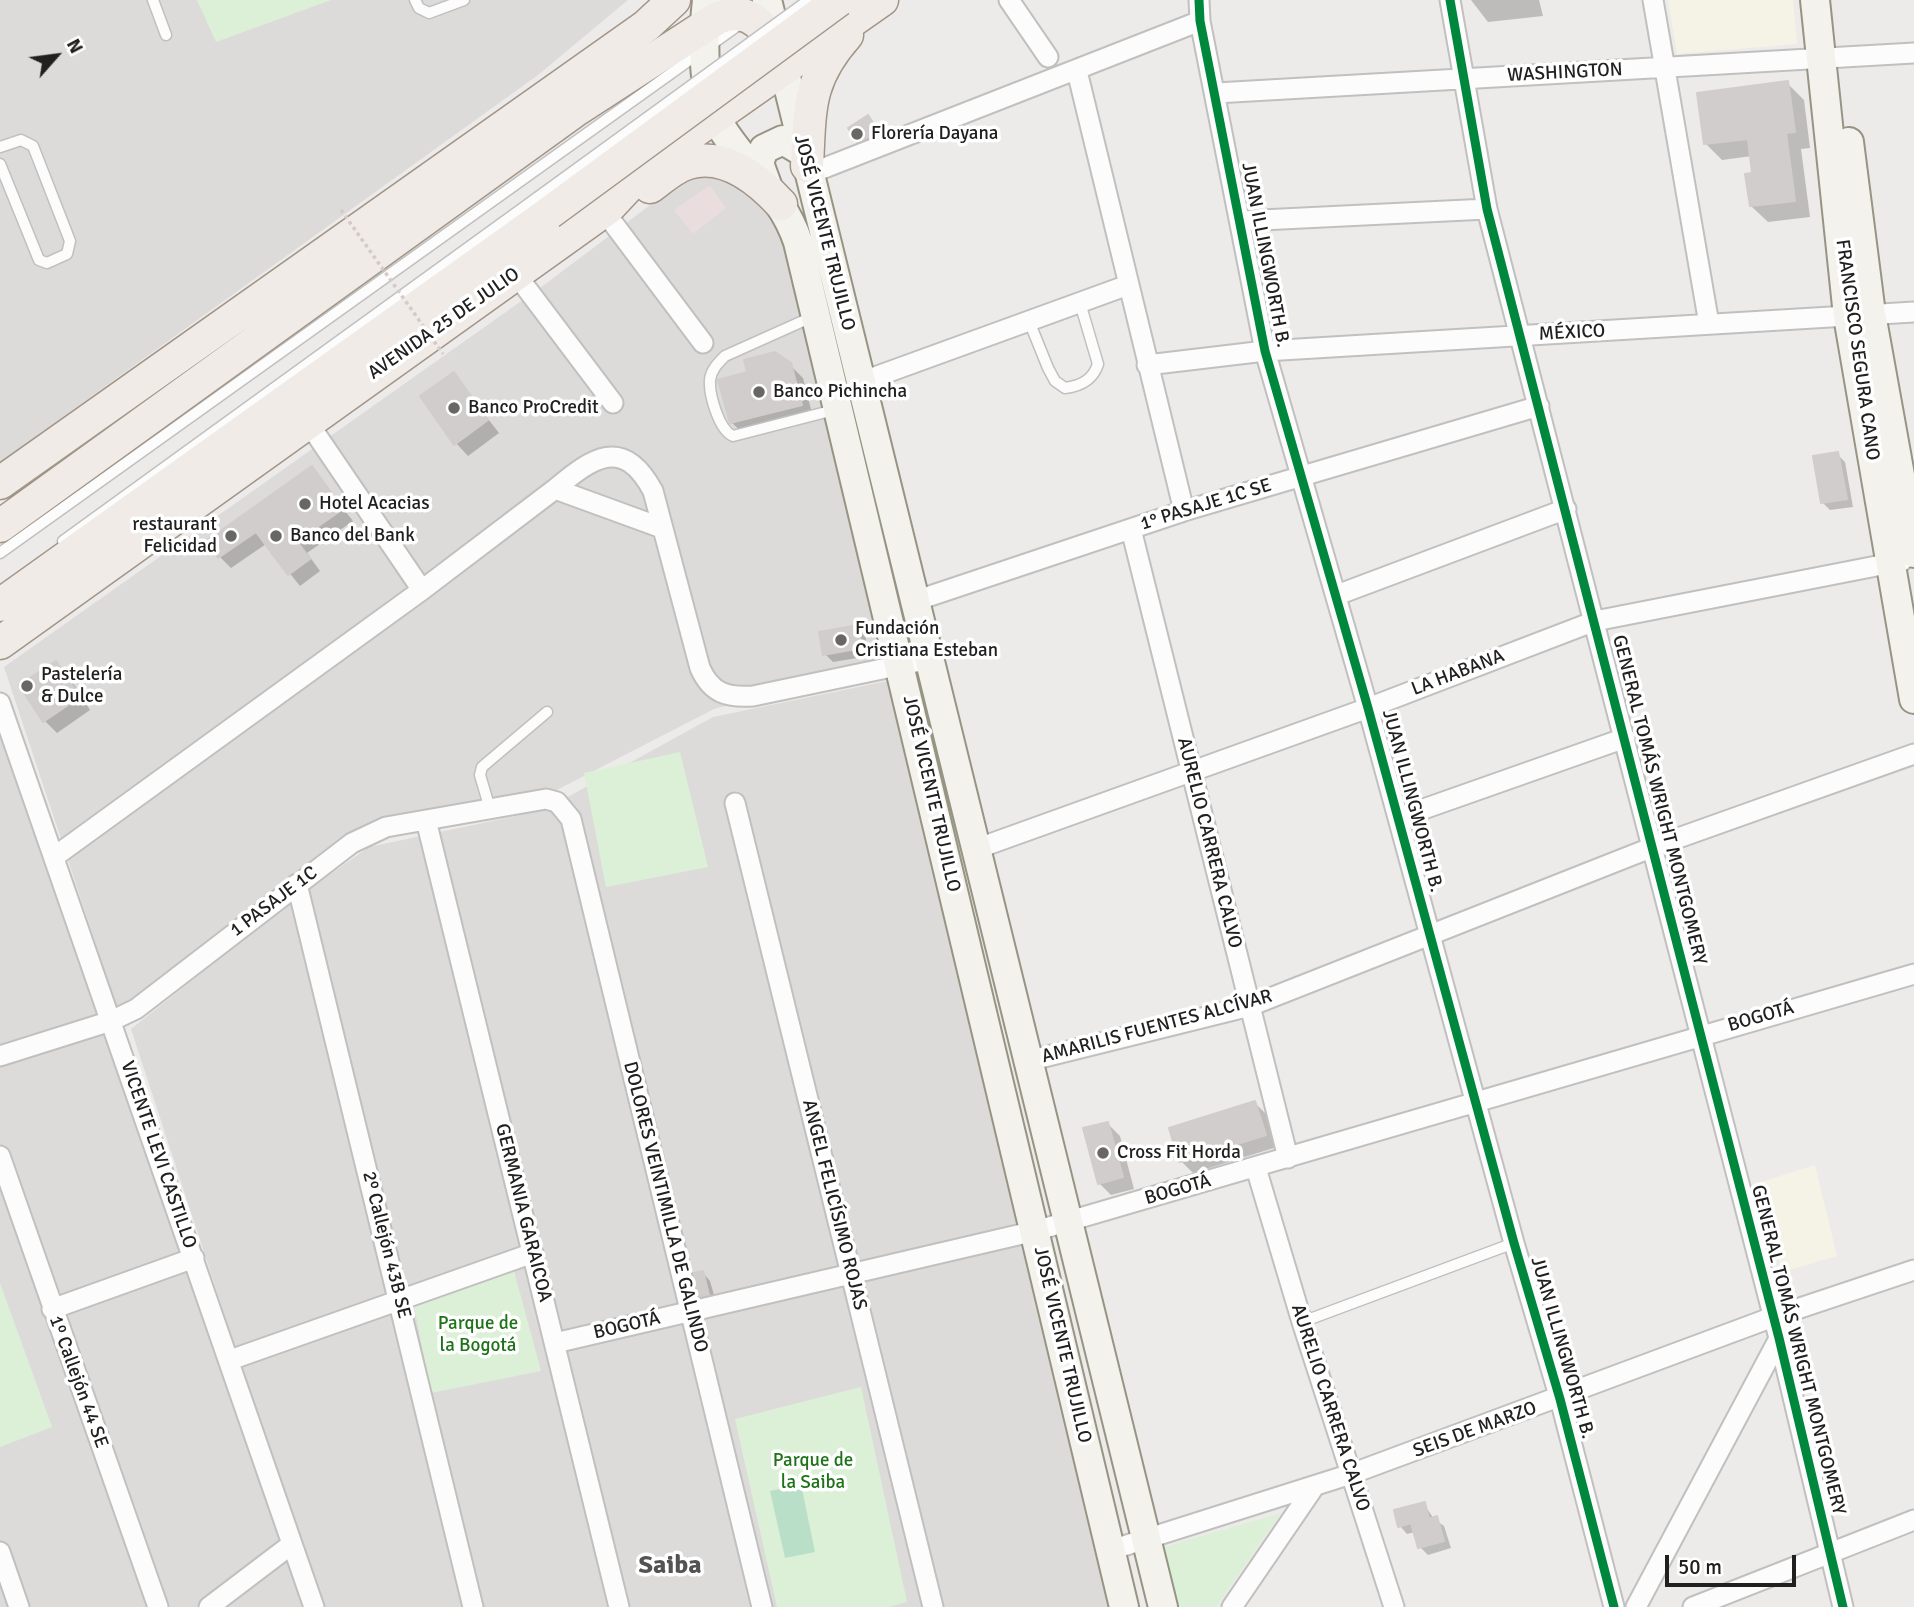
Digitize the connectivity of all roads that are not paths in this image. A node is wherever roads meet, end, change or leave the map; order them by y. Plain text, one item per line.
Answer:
1 (153, 0) edge
2 (415, 0) edge
3 (464, 0) edge
4 (657, 0) edge
5 (676, 0) edge
6 (809, 0) edge
7 (839, 0) edge
8 (1009, 0) edge
9 (1199, 0) edge
10 (1450, 0) edge
11 (1653, 0) edge
12 (1815, 0) edge
13 (1833, 0) edge
14 (878, 3) edge
15 (765, 5) edge
16 (1200, 21) junction
17 (706, 25) edge
18 (166, 35) dead end
19 (1914, 53) edge
20 (603, 54) junction
21 (1048, 57) dead end
22 (1830, 58) junction
23 (783, 63) junction
24 (1664, 67) junction
25 (1077, 71) junction
26 (1462, 79) junction
27 (1216, 93) junction
28 (576, 110) junction
29 (715, 116) junction
30 (0, 147) edge
31 (0, 164) edge
32 (806, 164) junction
33 (774, 195) junction
34 (544, 205) junction
35 (606, 209) junction
36 (1487, 209) junction
37 (1241, 221) junction
38 (515, 274) junction
39 (1128, 285) junction
40 (1080, 303) junction
41 (1914, 312) edge
42 (816, 315) junction
43 (1859, 315) junction
44 (1029, 321) junction
45 (1709, 324) junction
46 (1521, 336) junction
47 (703, 343) dead end
48 (1265, 351) junction
49 (1147, 365) junction
50 (861, 382) junction
51 (613, 403) dead end
52 (1539, 406) junction
53 (838, 409) junction
54 (307, 421) junction
55 (1302, 475) junction
56 (0, 483) edge
57 (555, 489) junction
58 (1566, 509) junction
59 (1184, 511) junction
60 (0, 526) edge
61 (662, 528) junction
62 (1131, 529) junction
63 (67, 546) junction
64 (0, 553) edge
65 (1906, 558) edge
66 (422, 590) junction
67 (1337, 595) junction
68 (915, 601) junction
69 (0, 605) edge
70 (1595, 621) junction
71 (0, 636) edge
72 (0, 643) edge
73 (930, 659) junction
74 (900, 666) junction
75 (1914, 699) edge
76 (0, 703) edge
77 (1368, 708) junction
78 (547, 712) dead end
79 (1625, 738) junction
80 (1914, 754) edge
81 (1191, 770) junction
82 (735, 803) dead end
83 (565, 808) joint
84 (490, 810) junction
85 (1398, 818) junction
86 (426, 820) junction
87 (1653, 847) junction
88 (976, 849) junction
89 (54, 857) junction
90 (297, 884) junction
91 (1430, 935) junction
92 (1914, 974) edge
93 (1250, 1006) junction
94 (111, 1021) junction
95 (1701, 1034) junction
96 (0, 1056) edge
97 (1028, 1060) junction
98 (1476, 1101) junction
99 (0, 1156) edge
100 (1288, 1158) junction
101 (1256, 1168) junction
102 (1068, 1221) junction
103 (1035, 1231) junction
104 (1514, 1243) junction
105 (533, 1253) junction
106 (194, 1258) junction
107 (1914, 1270) edge
108 (851, 1274) junction
109 (400, 1301) junction
110 (52, 1309) junction
111 (691, 1311) junction
112 (1794, 1311) junction
113 (1773, 1317) junction
114 (1301, 1322) junction
115 (1779, 1338) junction
116 (555, 1343) junction
117 (230, 1360) junction
118 (1560, 1399) junction
119 (1351, 1474) junction
120 (1314, 1487) junction
121 (1914, 1520) edge
122 (1146, 1539) junction
123 (292, 1544) junction
124 (1111, 1550) junction
125 (0, 1552) edge
126 (1829, 1553) junction
127 (19, 1607) edge
128 (158, 1607) edge
129 (209, 1607) edge
130 (314, 1607) edge
131 (473, 1607) edge
132 (620, 1607) edge
133 (762, 1607) edge
134 (933, 1607) edge
135 (1124, 1607) edge
136 (1163, 1607) edge
137 (1232, 1607) edge
138 (1394, 1607) edge
139 (1614, 1607) edge
140 (1636, 1607) edge
141 (1693, 1607) edge
142 (1843, 1607) edge

1 - 18 lane
2 - 3 lane
4 - 20 main road
5 - 20 main road
5 - 28 main road
6 - 34 lane, AVENIDA 25 DE JULIO, bridge
7 - 34 main road, AVENIDA 25 DE JULIO, bridge
8 - 21 street
9 - 16 street, JUAN ILLINGWORTH B.
10 - 26 street, GENERAL TOMÁS WRIGHT MONTGOMERY
11 - 24 street
12 - 22 main road, FRANCISCO SEGURA CANO
13 - 22 main road, FRANCISCO SEGURA CANO
14 - 23 main road, AVENIDA 25 DE JULIO
14 - 32 main road
15 - 17 main road
15 - 23 main road
16 - 25 street
16 - 27 street, JUAN ILLINGWORTH B.
17 - 28 main road
17 - 29 main road, JOSÉ VICENTE TRUJILLO
17 - 64 lane
19 - 22 street, WASHINGTON
20 - 56 main road
22 - 24 street, WASHINGTON
22 - 43 main road, FRANCISCO SEGURA CANO
23 - 29 main road, AVENIDA 25 DE JULIO
23 - 32 main road, JOSÉ VICENTE TRUJILLO
24 - 26 street, WASHINGTON
24 - 45 street
25 - 32 street
25 - 39 street
26 - 27 street, WASHINGTON
26 - 36 street, GENERAL TOMÁS WRIGHT MONTGOMERY
27 - 37 street, JUAN ILLINGWORTH B.
28 - 60 main road
29 - 33 main road, JOSÉ VICENTE TRUJILLO
29 - 35 main road, AVENIDA 25 DE JULIO
30 - 31 lane
32 - 33 main road
32 - 50 main road, JOSÉ VICENTE TRUJILLO
33 - 35 main road
33 - 42 main road, JOSÉ VICENTE TRUJILLO
34 - 63 main road, AVENIDA 25 DE JULIO
35 - 38 main road, AVENIDA 25 DE JULIO
35 - 47 street
36 - 37 street
36 - 46 street, GENERAL TOMÁS WRIGHT MONTGOMERY
37 - 48 street, JUAN ILLINGWORTH B.
38 - 51 street
38 - 54 main road, AVENIDA 25 DE JULIO
39 - 40 street
39 - 49 street
40 - 44 street
40 - 44 lane
41 - 43 street, MÉXICO
42 - 53 main road, JOSÉ VICENTE TRUJILLO
42 - 53 lane
43 - 45 street, MÉXICO
43 - 65 main road, FRANCISCO SEGURA CANO
44 - 50 street
45 - 46 street, MÉXICO
46 - 48 street, MÉXICO
46 - 52 street, GENERAL TOMÁS WRIGHT MONTGOMERY
48 - 49 street, MÉXICO
48 - 55 street, JUAN ILLINGWORTH B.
49 - 59 street
50 - 68 main road, JOSÉ VICENTE TRUJILLO
52 - 55 street, 1° PASAJE 1C SE
52 - 58 street, GENERAL TOMÁS WRIGHT MONTGOMERY
53 - 74 main road, JOSÉ VICENTE TRUJILLO
54 - 66 street
54 - 72 main road, AVENIDA 25 DE JULIO
55 - 59 street, 1° PASAJE 1C SE
55 - 67 street, JUAN ILLINGWORTH B.
57 - 61 street
57 - 61 street
57 - 66 street
58 - 67 street
58 - 70 street, GENERAL TOMÁS WRIGHT MONTGOMERY
59 - 62 street, 1° PASAJE 1C SE
61 - 74 street
62 - 68 street, 1° PASAJE 1C SE
62 - 81 street, AURELIO CARRERA CALVO
63 - 69 main road, AVENIDA 25 DE JULIO
63 - 71 main road
65 - 70 street, LA HABANA
65 - 75 main road, FRANCISCO SEGURA CANO
66 - 89 street
67 - 77 street, JUAN ILLINGWORTH B.
68 - 73 main road, JOSÉ VICENTE TRUJILLO
70 - 77 street, LA HABANA
70 - 79 street, GENERAL TOMÁS WRIGHT MONTGOMERY
73 - 74 street
73 - 88 main road, JOSÉ VICENTE TRUJILLO
74 - 103 main road, JOSÉ VICENTE TRUJILLO
76 - 89 street, VICENTE LEVI CASTILLO
77 - 81 street, LA HABANA
77 - 85 street, JUAN ILLINGWORTH B.
78 - 84 lane
79 - 85 street
79 - 87 street, GENERAL TOMÁS WRIGHT MONTGOMERY
80 - 87 street, AMARILIS FUENTES ALCÍVAR
81 - 88 street, LA HABANA
81 - 93 street, AURELIO CARRERA CALVO
82 - 108 street, ANGEL FELICÍSIMO ROJAS
83 - 84 street, 1 PASAJE 1C
83 - 111 street, DOLORES VEINTIMILLA DE GALINDO
84 - 86 street, 1 PASAJE 1C
85 - 91 street, JUAN ILLINGWORTH B.
86 - 90 street, 1 PASAJE 1C
86 - 105 street, GERMANIA GARAICOA
87 - 91 street, AMARILIS FUENTES ALCÍVAR
87 - 95 street, GENERAL TOMÁS WRIGHT MONTGOMERY
88 - 97 main road, JOSÉ VICENTE TRUJILLO
89 - 94 street, VICENTE LEVI CASTILLO
90 - 94 street, 1 PASAJE 1C
90 - 109 street, 2º Callejón 43B SE
91 - 93 street, AMARILIS FUENTES ALCÍVAR
91 - 98 street, JUAN ILLINGWORTH B.
92 - 95 street, BOGOTÁ
93 - 97 street, AMARILIS FUENTES ALCÍVAR
93 - 100 street, AURELIO CARRERA CALVO
94 - 96 street, 1 PASAJE 1C
94 - 106 street, VICENTE LEVI CASTILLO
95 - 98 street, BOGOTÁ
95 - 113 street, GENERAL TOMÁS WRIGHT MONTGOMERY
97 - 102 main road, JOSÉ VICENTE TRUJILLO
98 - 100 street, BOGOTÁ
98 - 104 street, JUAN ILLINGWORTH B.
99 - 110 street, 1º Callejón 44 SE
100 - 101 street, BOGOTÁ
101 - 102 street, BOGOTÁ
101 - 114 street, AURELIO CARRERA CALVO
102 - 103 street, BOGOTÁ
102 - 122 main road, JOSÉ VICENTE TRUJILLO
103 - 108 street, BOGOTÁ
103 - 124 main road, JOSÉ VICENTE TRUJILLO
104 - 114 lane
104 - 118 street, JUAN ILLINGWORTH B.
105 - 109 street
105 - 116 street, GERMANIA GARAICOA
106 - 110 street
106 - 117 street, VICENTE LEVI CASTILLO
107 - 112 street, SEIS DE MARZO
108 - 111 street, BOGOTÁ
108 - 134 street, ANGEL FELICÍSIMO ROJAS
109 - 117 street
109 - 131 street, 2º Callejón 43B SE
110 - 128 street, 1º Callejón 44 SE
111 - 116 street, BOGOTÁ
111 - 133 street, DOLORES VEINTIMILLA DE GALINDO
112 - 113 street, SEIS DE MARZO
112 - 115 street
113 - 115 street, GENERAL TOMÁS WRIGHT MONTGOMERY
113 - 118 street, SEIS DE MARZO
114 - 119 street, AURELIO CARRERA CALVO
115 - 126 street, GENERAL TOMÁS WRIGHT MONTGOMERY
115 - 140 street
116 - 132 street, GERMANIA GARAICOA
117 - 123 street, VICENTE LEVI CASTILLO
118 - 119 street, SEIS DE MARZO
118 - 139 street, JUAN ILLINGWORTH B.
119 - 120 street, SEIS DE MARZO
119 - 138 street, AURELIO CARRERA CALVO
120 - 122 street, SEIS DE MARZO
120 - 137 street
121 - 126 street
122 - 124 street, SEIS DE MARZO
122 - 136 main road, JOSÉ VICENTE TRUJILLO
123 - 129 street
123 - 130 street, VICENTE LEVI CASTILLO
124 - 135 main road, JOSÉ VICENTE TRUJILLO
125 - 127 street
126 - 141 street
126 - 142 street, GENERAL TOMÁS WRIGHT MONTGOMERY

